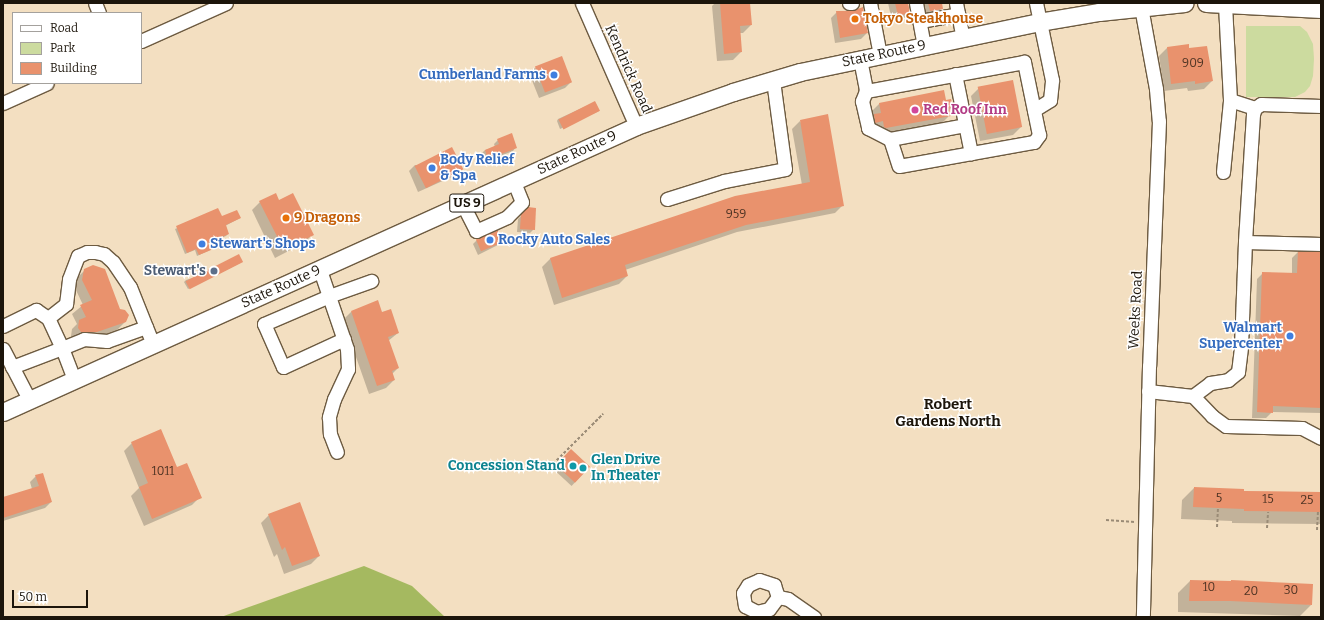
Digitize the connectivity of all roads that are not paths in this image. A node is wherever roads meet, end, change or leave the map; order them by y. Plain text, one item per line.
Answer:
1 (226, 3) edge
2 (582, 3) edge
3 (849, 3) edge
4 (852, 3) edge
5 (870, 3) edge
6 (916, 3) edge
7 (1036, 3) edge
8 (1185, 3) edge
9 (1206, 3) edge
10 (1218, 3) edge
11 (1225, 3) edge
12 (1141, 7) junction
13 (957, 8) edge
14 (1321, 9) edge
15 (920, 21) junction
16 (1039, 22) junction
17 (963, 38) junction
18 (142, 41) edge
19 (924, 46) junction
20 (880, 55) junction
21 (860, 59) junction
22 (955, 74) junction
23 (773, 80) junction
24 (45, 84) edge
25 (866, 91) junction
26 (1230, 100) junction
27 (3, 103) edge
28 (1321, 106) edge
29 (1255, 108) junction
30 (1034, 110) junction
31 (965, 124) junction
32 (636, 126) junction
33 (890, 139) junction
34 (971, 153) junction
35 (1223, 172) dead end
36 (514, 182) junction
37 (667, 199) dead end
38 (463, 205) junction
39 (1245, 242) junction
40 (1321, 244) edge
41 (320, 270) junction
42 (372, 281) dead end
43 (329, 296) junction
44 (48, 318) junction
45 (3, 326) edge
46 (146, 327) junction
47 (344, 339) junction
48 (153, 344) junction
49 (62, 348) junction
50 (3, 349) edge
51 (12, 367) junction
52 (74, 379) junction
53 (1148, 391) junction
54 (1193, 396) junction
55 (29, 399) junction
56 (3, 412) edge
57 (1321, 438) edge
58 (338, 452) dead end
59 (778, 597) dead end
60 (814, 617) edge
61 (1143, 617) edge

1 - 18 street
2 - 32 street, Kendrick Road
3 - 4 street
5 - 20 street
6 - 15 street
7 - 16 street
8 - 12 main road, State Route 9 / US 9
9 - 10 main road
10 - 11 main road
11 - 14 main road
11 - 26 street
12 - 16 main road, State Route 9 / US 9
12 - 53 street, Weeks Road
13 - 15 street
13 - 17 street
15 - 19 street
16 - 17 main road, State Route 9 / US 9
16 - 30 street
17 - 19 main road, State Route 9 / US 9
19 - 20 main road, State Route 9 / US 9
20 - 21 main road, State Route 9 / US 9
21 - 23 main road, State Route 9 / US 9
21 - 25 street
22 - 25 street
22 - 30 street
22 - 31 street
23 - 32 main road, State Route 9 / US 9
23 - 37 street
24 - 27 street
25 - 33 street
26 - 29 street
26 - 35 street
28 - 29 street
29 - 39 street
30 - 34 street
31 - 33 street
31 - 34 street
32 - 36 main road, State Route 9 / US 9
33 - 34 street
36 - 38 main road, State Route 9 / US 9
36 - 38 street
38 - 41 main road, State Route 9 / US 9
39 - 40 street
39 - 54 street
41 - 43 street
41 - 48 main road, State Route 9 / US 9
42 - 43 street
43 - 47 street
43 - 47 street
44 - 45 street
44 - 46 street
44 - 49 street
46 - 48 street
46 - 49 street
47 - 58 street
48 - 52 main road, State Route 9 / US 9
49 - 51 street
49 - 52 street
50 - 51 street
51 - 55 street
52 - 55 main road, State Route 9 / US 9
53 - 54 street
53 - 61 street, Weeks Road
54 - 57 street
55 - 56 main road, State Route 9 / US 9
59 - 60 street

